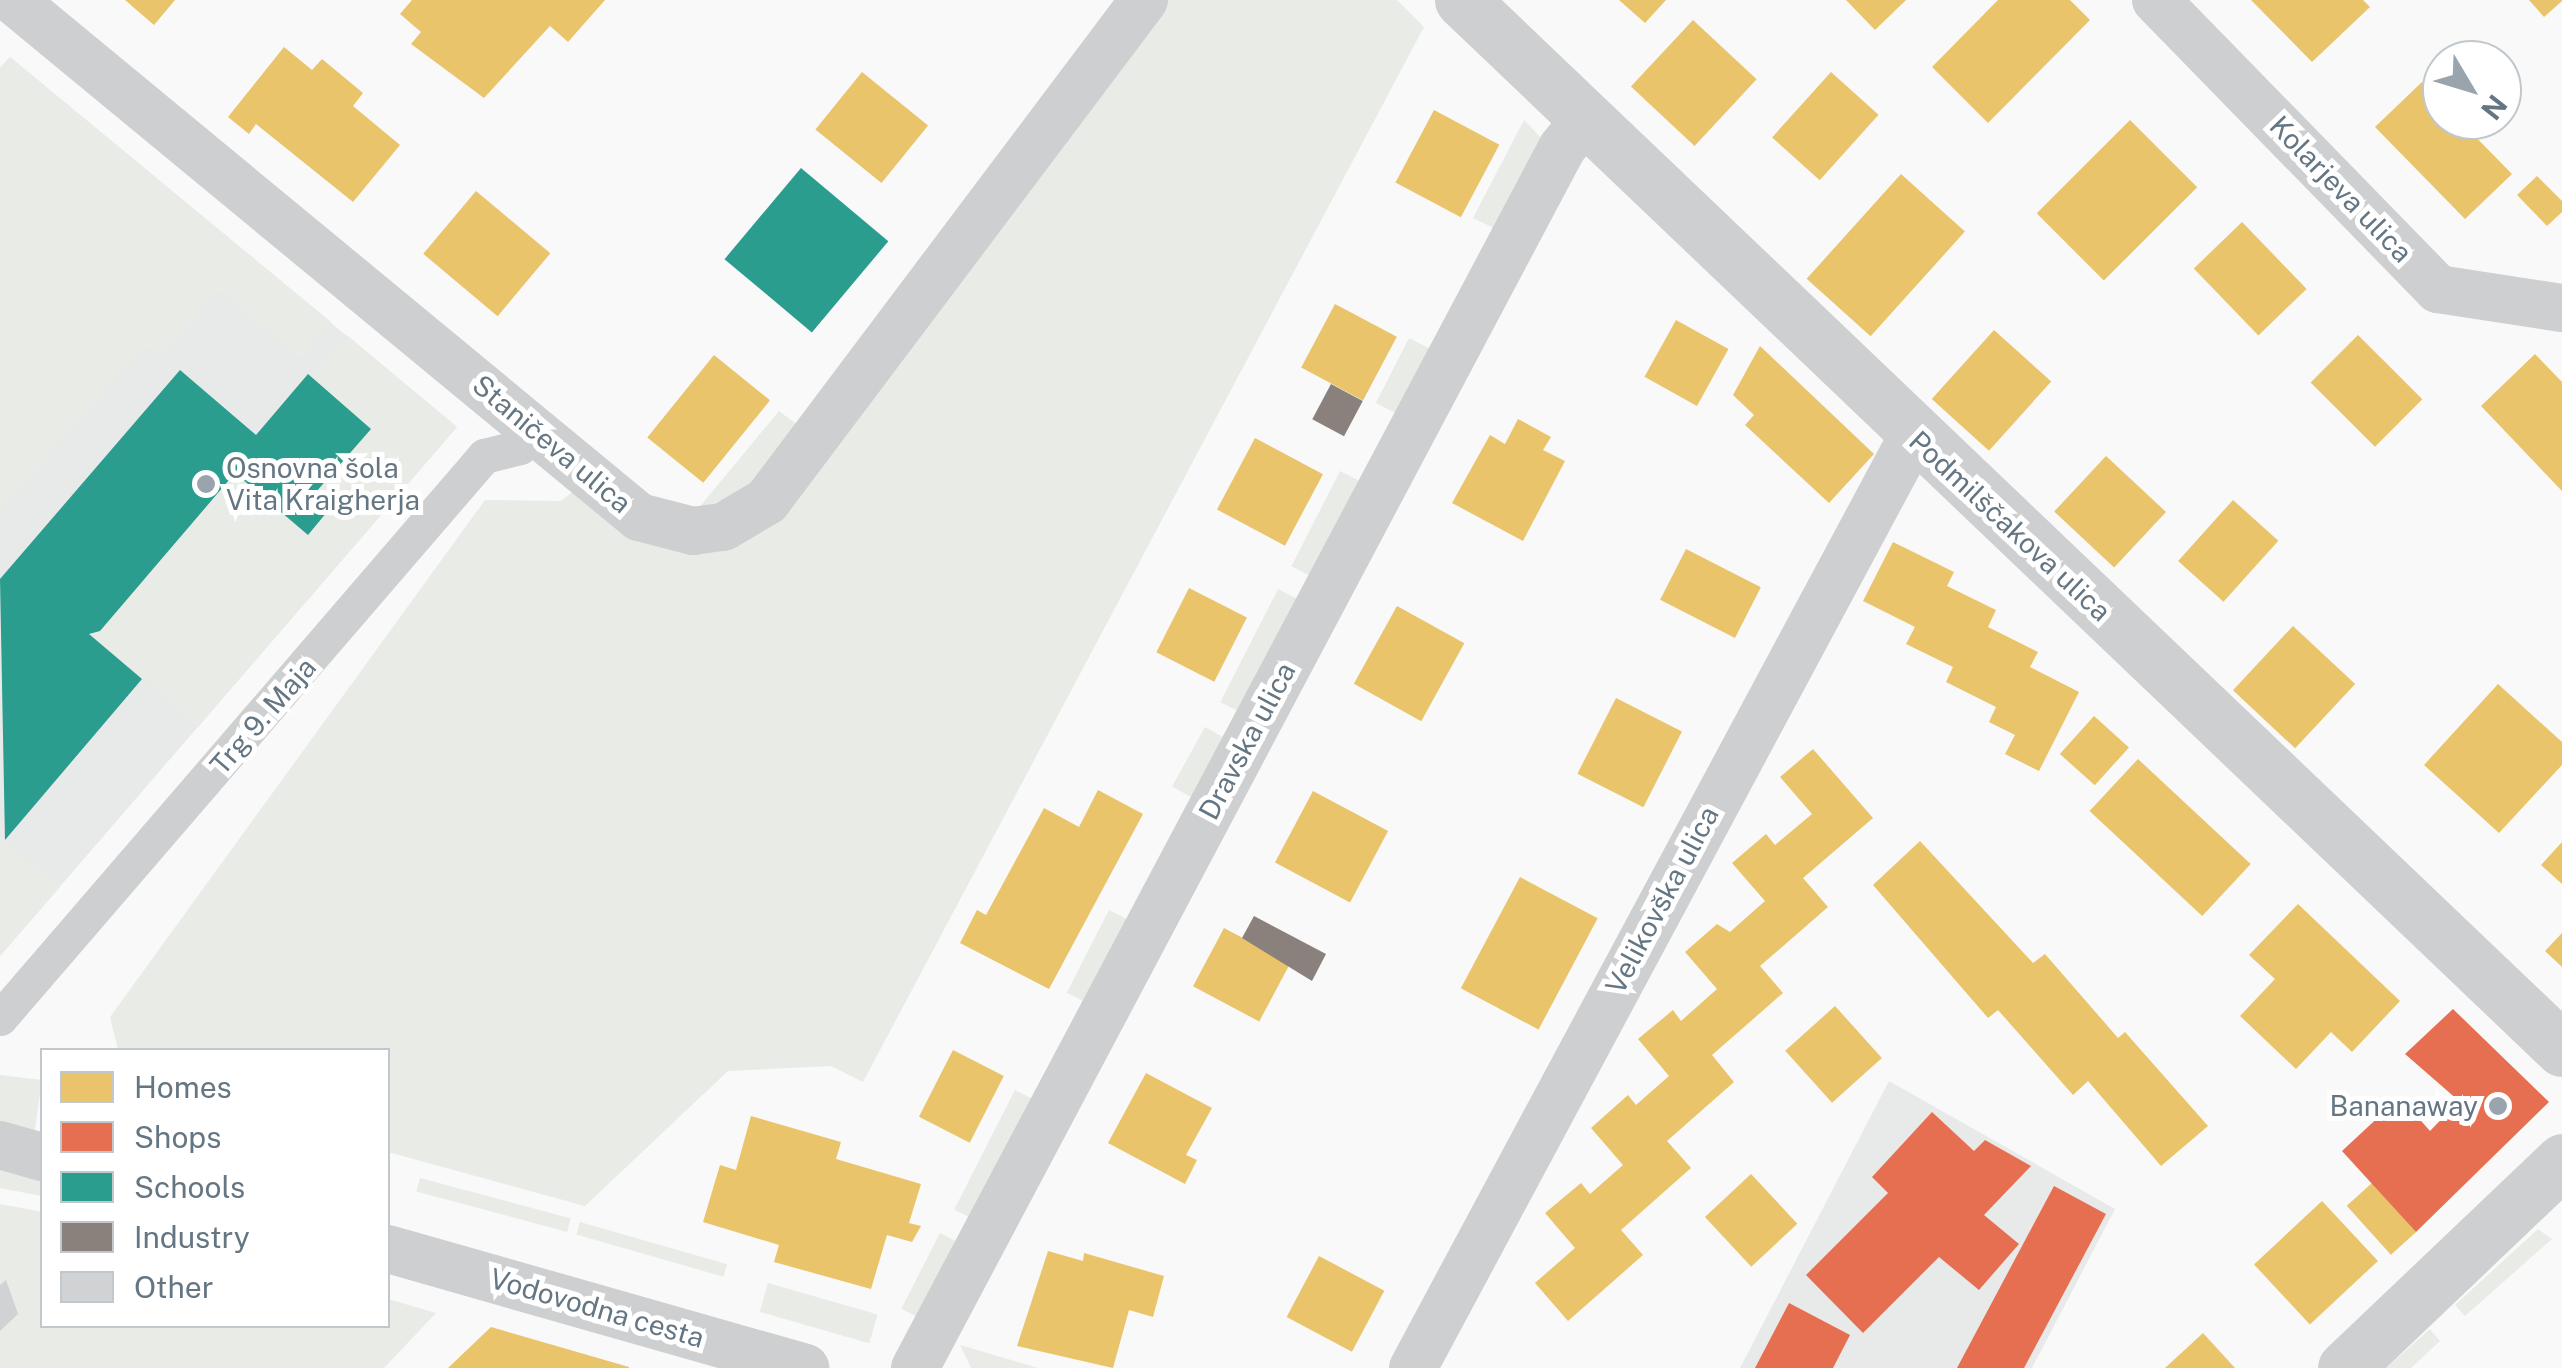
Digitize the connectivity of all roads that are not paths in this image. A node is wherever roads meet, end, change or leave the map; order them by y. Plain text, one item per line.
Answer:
1 (13, 0) edge
2 (1144, 0) edge
3 (1462, 0) edge
4 (2156, 0) edge
5 (1586, 118) junction
6 (2562, 308) edge
7 (535, 429) junction
8 (1914, 434) junction
9 (0, 1018) edge
10 (2562, 1049) edge
11 (0, 1145) edge
12 (40, 1155) edge
13 (2562, 1160) edge
14 (390, 1250) edge
15 (793, 1366) edge
16 (915, 1368) edge
17 (1413, 1368) edge
18 (2345, 1368) edge

1 - 7 street, Staničeva ulica
2 - 7 street, Staničeva ulica
3 - 5 street, Podmilščakova ulica
4 - 6 street, Kolarjeva ulica
5 - 8 street, Podmilščakova ulica
5 - 16 street, Dravska ulica
7 - 9 street, Trg 9. Maja
8 - 10 street, Podmilščakova ulica
8 - 17 street, Velikovška ulica
11 - 12 street
13 - 18 street
14 - 15 street, Vodovodna cesta

